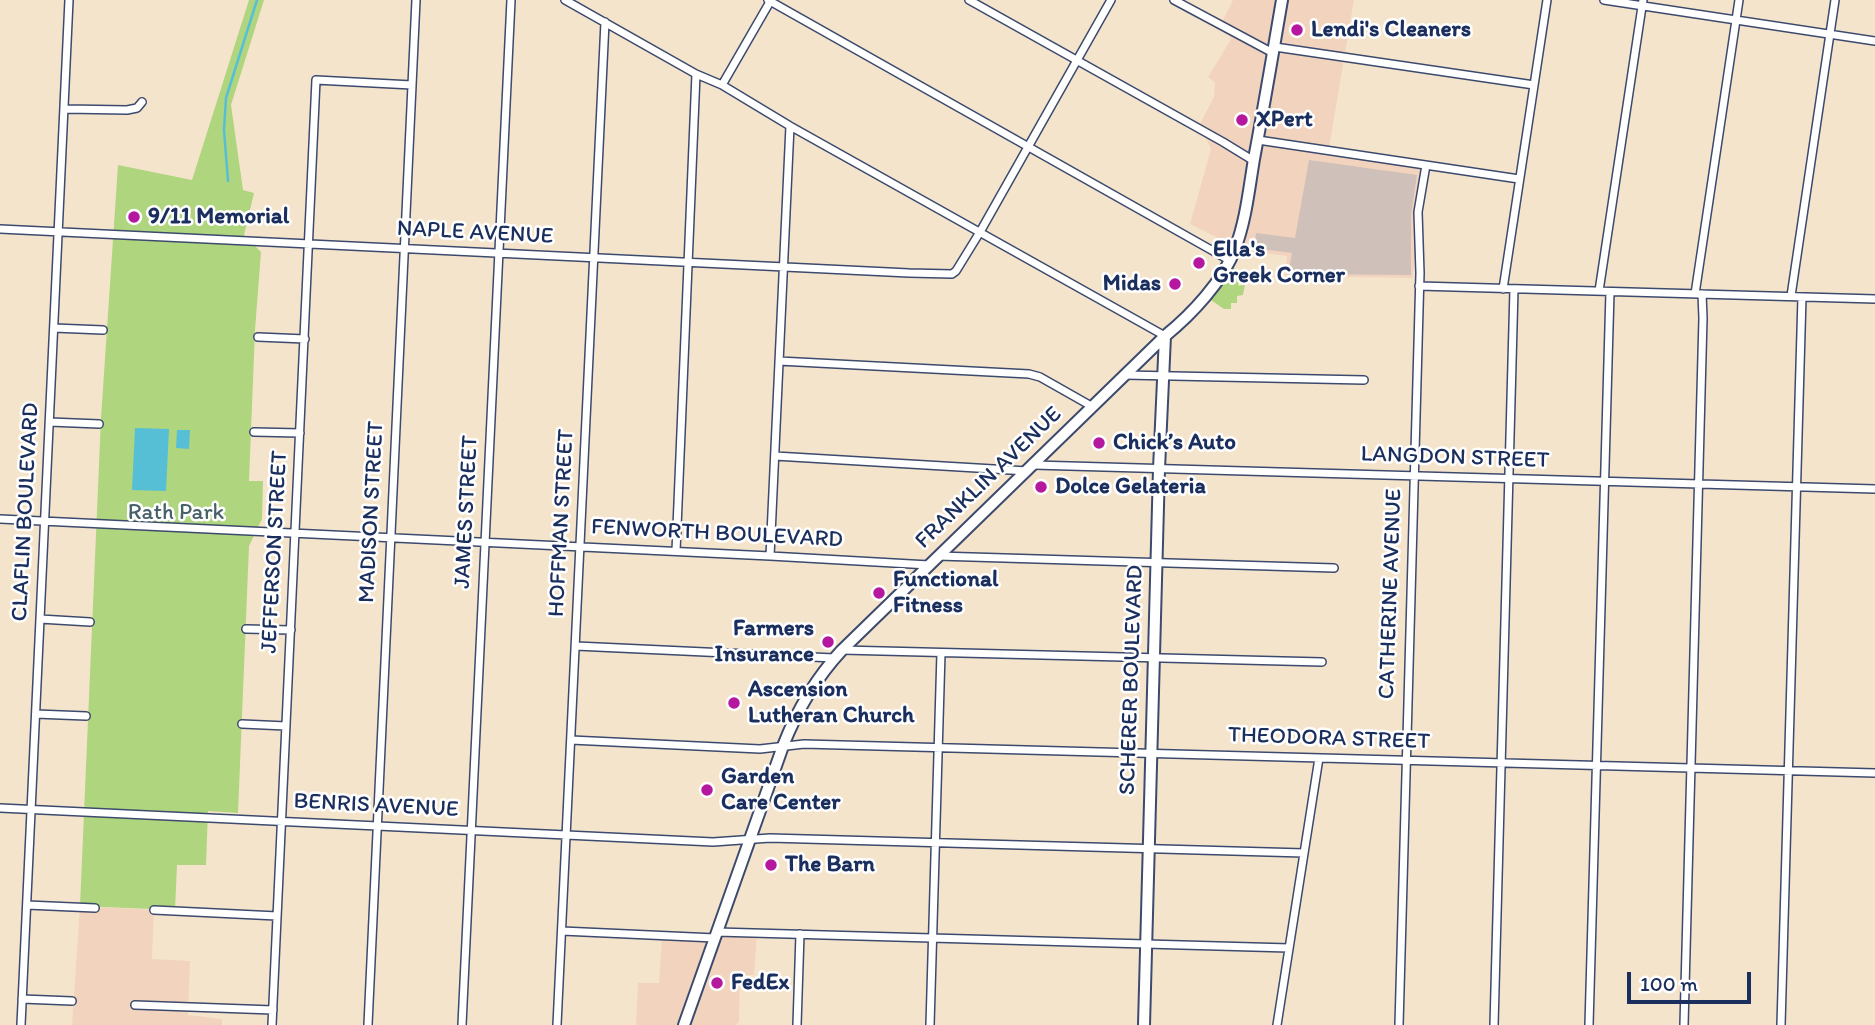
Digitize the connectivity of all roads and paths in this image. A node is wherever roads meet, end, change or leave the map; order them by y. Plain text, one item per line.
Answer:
1 (69, 0) edge
2 (416, 0) edge
3 (511, 0) edge
4 (565, 0) edge
5 (969, 0) edge
6 (1111, 0) edge
7 (1174, 0) edge
8 (1282, 0) edge
9 (1547, 0) edge
10 (1604, 0) edge
11 (1739, 0) edge
12 (1835, 0) edge
13 (770, 1) edge
14 (1642, 3) edge
15 (1736, 20) junction
16 (605, 22) junction
17 (1830, 34) junction
18 (1875, 41) edge
19 (1274, 50) junction
20 (1077, 60) junction
21 (696, 74) junction
22 (412, 85) junction
23 (722, 85) junction
24 (1534, 85) junction
25 (142, 102) dead end
26 (65, 109) junction
27 (790, 126) junction
28 (1258, 140) junction
29 (1029, 146) junction
30 (1254, 161) junction
31 (1426, 165) junction
32 (1519, 179) junction
33 (0, 229) edge
34 (59, 232) junction
35 (981, 232) junction
36 (309, 244) junction
37 (404, 249) junction
38 (499, 253) junction
39 (594, 258) junction
40 (1229, 260) junction
41 (688, 262) junction
42 (783, 267) junction
43 (1419, 286) junction
44 (1503, 289) junction
45 (1514, 289) junction
46 (1599, 291) junction
47 (1610, 292) junction
48 (1698, 294) junction
49 (1791, 296) junction
50 (1802, 297) junction
51 (1875, 299) edge
52 (54, 328) junction
53 (103, 330) dead end
54 (1165, 336) junction
55 (258, 337) dead end
56 (305, 339) junction
57 (779, 361) junction
58 (1125, 375) junction
59 (1163, 376) junction
60 (1364, 380) dead end
61 (1093, 407) junction
62 (50, 422) junction
63 (99, 424) dead end
64 (254, 432) dead end
65 (300, 433) junction
66 (775, 456) junction
67 (1030, 468) junction
68 (1159, 469) junction
69 (1414, 476) junction
70 (1509, 478) junction
71 (1604, 481) junction
72 (1699, 484) junction
73 (1796, 486) junction
74 (1875, 488) edge
75 (0, 519) edge
76 (45, 521) junction
77 (296, 533) junction
78 (390, 537) junction
79 (485, 542) junction
80 (580, 547) junction
81 (676, 551) junction
82 (770, 556) junction
83 (938, 556) junction
84 (1157, 564) junction
85 (929, 565) junction
86 (1334, 568) dead end
87 (40, 619) junction
88 (90, 622) dead end
89 (246, 629) dead end
90 (291, 631) junction
91 (576, 646) junction
92 (941, 653) junction
93 (838, 654) junction
94 (1154, 659) junction
95 (1322, 662) dead end
96 (36, 715) junction
97 (86, 716) dead end
98 (242, 724) dead end
99 (286, 726) junction
100 (571, 740) junction
101 (783, 746) junction
102 (938, 747) junction
103 (1151, 754) junction
104 (1319, 758) junction
105 (1406, 760) junction
106 (1501, 763) junction
107 (1596, 766) junction
108 (1691, 769) junction
109 (1788, 771) junction
110 (1875, 774) edge
111 (0, 808) edge
112 (31, 809) junction
113 (282, 821) junction
114 (376, 826) junction
115 (472, 830) junction
116 (567, 835) junction
117 (749, 840) junction
118 (936, 842) junction
119 (1149, 848) junction
120 (1304, 853) junction
121 (27, 905) junction
122 (95, 908) dead end
123 (154, 911) dead end
124 (277, 916) junction
125 (562, 931) junction
126 (800, 934) junction
127 (716, 935) junction
128 (933, 937) junction
129 (1146, 943) junction
130 (1289, 948) junction
131 (22, 999) junction
132 (72, 1001) dead end
133 (135, 1005) dead end
134 (273, 1010) junction
135 (21, 1025) edge
136 (272, 1025) edge
137 (368, 1025) edge
138 (463, 1025) edge
139 (557, 1025) edge
140 (685, 1025) edge
141 (797, 1025) edge
142 (930, 1025) edge
143 (1144, 1025) edge
144 (1277, 1025) edge
145 (1399, 1025) edge
146 (1494, 1025) edge
147 (1589, 1025) edge
148 (1684, 1025) edge
149 (1781, 1025) edge

1 - 26 street, CLAFLIN BOULEVARD
2 - 22 street, MADISON STREET
3 - 38 street, JAMES STREET
4 - 16 street
5 - 20 street
6 - 20 street
7 - 19 street
8 - 19 main road, FRANKLIN AVENUE
9 - 24 street
10 - 14 street
11 - 15 street
12 - 17 street
13 - 23 street
13 - 29 street
14 - 15 street
14 - 46 street
15 - 17 street
15 - 48 street
16 - 21 street
16 - 39 street, HOFFMAN STREET
17 - 18 street
17 - 49 street
19 - 24 street
19 - 28 main road, FRANKLIN AVENUE
20 - 29 street
20 - 30 street
21 - 23 street
21 - 41 street
22 - 36 street, JEFFERSON STREET
22 - 37 street, MADISON STREET
23 - 27 street
24 - 32 street
25 - 26 street
26 - 34 street, CLAFLIN BOULEVARD
27 - 35 street
27 - 42 street
28 - 30 main road, FRANKLIN AVENUE
28 - 31 street
29 - 35 street
29 - 40 street
30 - 40 main road, FRANKLIN AVENUE
31 - 32 street
31 - 43 street, CATHERINE AVENUE
32 - 44 street
33 - 34 street, NAPLE AVENUE
34 - 36 street, NAPLE AVENUE
34 - 52 street, CLAFLIN BOULEVARD
35 - 42 street, NAPLE AVENUE
35 - 54 street
36 - 37 street, NAPLE AVENUE
36 - 56 street, JEFFERSON STREET
37 - 38 street, NAPLE AVENUE
37 - 78 street, MADISON STREET
38 - 39 street, NAPLE AVENUE
38 - 79 street, JAMES STREET
39 - 41 street, NAPLE AVENUE
39 - 80 street, HOFFMAN STREET
40 - 54 main road, FRANKLIN AVENUE
41 - 42 street, NAPLE AVENUE
41 - 81 street
42 - 57 street
43 - 44 street
43 - 69 street, CATHERINE AVENUE
44 - 45 street
45 - 46 street
45 - 70 street
46 - 47 street
47 - 48 street
47 - 71 street
48 - 49 street
48 - 72 street
49 - 50 street
50 - 51 street
50 - 73 street
52 - 53 street
52 - 62 street, CLAFLIN BOULEVARD
54 - 58 main road, FRANKLIN AVENUE
54 - 59 main road, SCHERER BOULEVARD
55 - 56 street
56 - 65 street, JEFFERSON STREET
57 - 61 street
57 - 66 street
58 - 59 street
58 - 61 main road, FRANKLIN AVENUE
59 - 60 street
59 - 68 main road, SCHERER BOULEVARD
61 - 67 main road, FRANKLIN AVENUE
62 - 63 street
62 - 76 street, CLAFLIN BOULEVARD
64 - 65 street
65 - 77 street, JEFFERSON STREET
66 - 67 street, LANGDON STREET
66 - 82 street
67 - 68 street, LANGDON STREET
67 - 83 main road, FRANKLIN AVENUE
68 - 69 street, LANGDON STREET
68 - 84 main road, SCHERER BOULEVARD
69 - 70 street, LANGDON STREET
69 - 105 street, CATHERINE AVENUE
70 - 71 street, LANGDON STREET
70 - 106 street
71 - 72 street, LANGDON STREET
71 - 107 street
72 - 73 street, LANGDON STREET
72 - 108 street
73 - 74 street, LANGDON STREET
73 - 109 street
75 - 76 street, FENWORTH BOULEVARD
76 - 77 street, FENWORTH BOULEVARD
76 - 87 street, CLAFLIN BOULEVARD
77 - 78 street, FENWORTH BOULEVARD
77 - 90 street, JEFFERSON STREET
78 - 79 street, FENWORTH BOULEVARD
78 - 114 street, MADISON STREET
79 - 80 street, FENWORTH BOULEVARD
79 - 115 street, JAMES STREET
80 - 81 street, FENWORTH BOULEVARD
80 - 91 street, HOFFMAN STREET
81 - 82 street, FENWORTH BOULEVARD
82 - 85 street, FENWORTH BOULEVARD
83 - 84 street
83 - 85 main road, FRANKLIN AVENUE
84 - 86 street
84 - 94 main road, SCHERER BOULEVARD
85 - 93 main road, FRANKLIN AVENUE
87 - 88 street
87 - 96 street, CLAFLIN BOULEVARD
89 - 90 street
90 - 99 street, JEFFERSON STREET
91 - 93 street
91 - 100 street, HOFFMAN STREET
92 - 93 street
92 - 94 street
92 - 102 street
93 - 101 main road, FRANKLIN AVENUE
94 - 95 street
94 - 103 main road, SCHERER BOULEVARD
96 - 97 street
96 - 112 street, CLAFLIN BOULEVARD
98 - 99 street
99 - 113 street, JEFFERSON STREET
100 - 101 street, THEODORA STREET
100 - 116 street, HOFFMAN STREET
101 - 102 street, THEODORA STREET
101 - 117 main road, FRANKLIN AVENUE
102 - 103 street, THEODORA STREET
102 - 118 street
103 - 104 street, THEODORA STREET
103 - 119 main road, SCHERER BOULEVARD
104 - 105 street, THEODORA STREET
104 - 120 street
105 - 106 street, THEODORA STREET
105 - 145 street, CATHERINE AVENUE
106 - 107 street, THEODORA STREET
106 - 146 street
107 - 108 street, THEODORA STREET
107 - 147 street
108 - 109 street, THEODORA STREET
108 - 148 street
109 - 110 street, THEODORA STREET
109 - 149 street
111 - 112 street, BENRIS AVENUE
112 - 113 street, BENRIS AVENUE
112 - 121 street, CLAFLIN BOULEVARD
113 - 114 street, BENRIS AVENUE
113 - 124 street, JEFFERSON STREET
114 - 115 street, BENRIS AVENUE
114 - 137 street, MADISON STREET
115 - 116 street, BENRIS AVENUE
115 - 138 street, JAMES STREET
116 - 117 street, BENRIS AVENUE
116 - 125 street, HOFFMAN STREET
117 - 118 street, BENRIS AVENUE
117 - 127 main road, FRANKLIN AVENUE
118 - 119 street, BENRIS AVENUE
118 - 128 street
119 - 120 street, BENRIS AVENUE
119 - 129 main road, SCHERER BOULEVARD
120 - 130 street
121 - 122 street
121 - 131 street, CLAFLIN BOULEVARD
123 - 124 street
124 - 134 street, JEFFERSON STREET
125 - 127 street
125 - 139 street, HOFFMAN STREET
126 - 127 street
126 - 128 street
126 - 141 street
127 - 140 main road, FRANKLIN AVENUE
128 - 129 street
128 - 142 street
129 - 130 street
129 - 143 main road, SCHERER BOULEVARD
130 - 144 street
131 - 132 street
131 - 135 street, CLAFLIN BOULEVARD
133 - 134 street
134 - 136 street, JEFFERSON STREET

